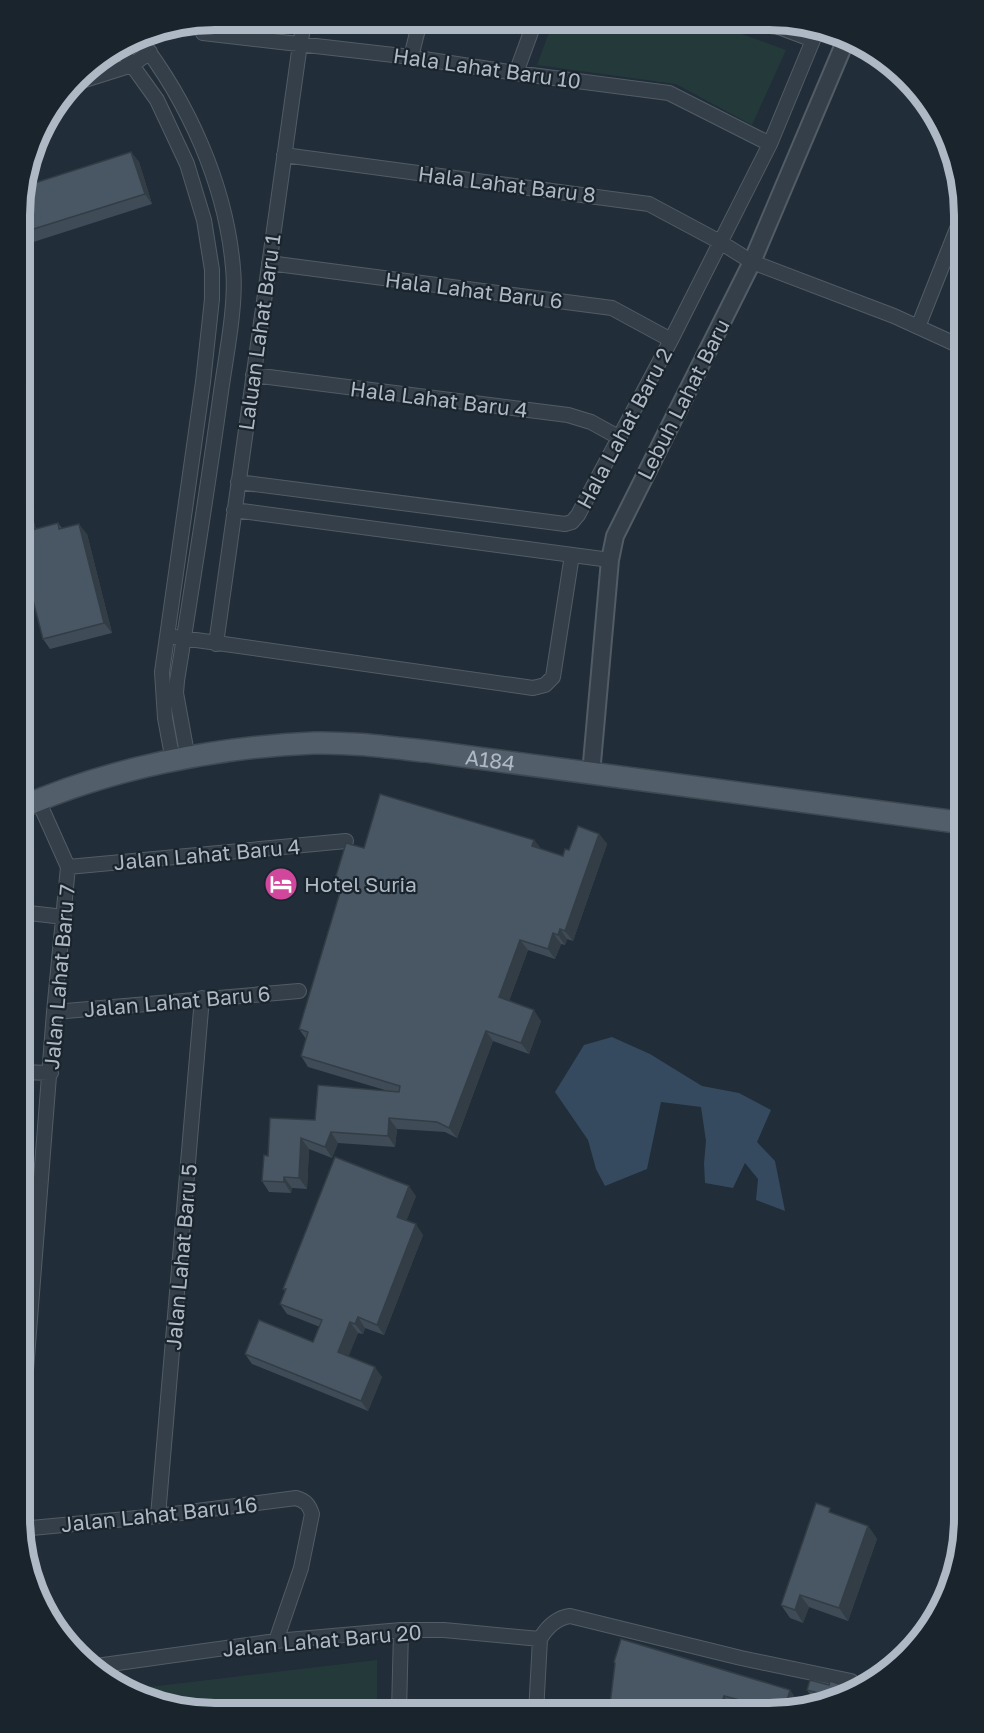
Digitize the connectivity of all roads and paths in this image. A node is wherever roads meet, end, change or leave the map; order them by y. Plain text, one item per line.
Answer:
1 (202, 30) edge
2 (303, 30) edge
3 (418, 30) edge
4 (532, 30) edge
5 (815, 36) edge
6 (144, 44) edge
7 (300, 44) junction
8 (843, 46) edge
9 (150, 52) junction
10 (124, 54) edge
11 (411, 57) junction
12 (132, 65) junction
13 (516, 73) junction
14 (91, 78) edge
15 (770, 144) junction
16 (284, 155) junction
17 (954, 236) edge
18 (720, 242) junction
19 (752, 262) junction
20 (269, 263) junction
21 (918, 327) junction
22 (671, 340) junction
23 (954, 343) edge
24 (253, 375) junction
25 (620, 438) junction
26 (238, 482) junction
27 (234, 510) junction
28 (572, 555) junction
29 (610, 560) junction
30 (167, 636) junction
31 (184, 639) junction
32 (216, 644) junction
33 (181, 760) junction
34 (591, 774) junction
35 (30, 804) edge
36 (30, 806) edge
37 (954, 822) edge
38 (346, 841) edge
39 (68, 867) junction
40 (30, 913) edge
41 (64, 917) junction
42 (299, 991) dead end
43 (202, 998) junction
44 (54, 1012) junction
45 (30, 1072) edge
46 (51, 1073) junction
47 (30, 1327) edge
48 (158, 1516) junction
49 (31, 1528) edge
50 (401, 1630) junction
51 (540, 1639) junction
52 (276, 1641) junction
53 (103, 1665) edge
54 (853, 1683) edge
55 (399, 1703) edge
56 (537, 1703) edge

1 - 7 street, Hala Lahat Baru 10
2 - 7 street, Laluan Lahat Baru 1
3 - 11 street
4 - 13 street
5 - 15 street, Hala Lahat Baru 2
6 - 9 street
7 - 11 street, Hala Lahat Baru 10
7 - 16 street, Laluan Lahat Baru 1
8 - 19 street, Lebuh Lahat Baru
9 - 12 street
9 - 31 street
10 - 12 street
11 - 13 street, Hala Lahat Baru 10
12 - 14 street
12 - 30 street
13 - 15 street, Hala Lahat Baru 10
15 - 18 street, Hala Lahat Baru 2
16 - 18 street, Hala Lahat Baru 8
16 - 20 street, Laluan Lahat Baru 1
17 - 21 street
18 - 19 street, Hala Lahat Baru 8
18 - 22 street, Hala Lahat Baru 2
19 - 21 street, Hala Lahat Baru 8
19 - 29 street, Lebuh Lahat Baru
20 - 22 street, Hala Lahat Baru 6
20 - 24 street, Laluan Lahat Baru 1
21 - 23 street, Hala Lahat Baru 8
22 - 25 street, Hala Lahat Baru 2
24 - 25 street, Hala Lahat Baru 4
24 - 26 street, Laluan Lahat Baru 1
25 - 26 street, Hala Lahat Baru 2
26 - 27 street, Laluan Lahat Baru 1
27 - 28 street
27 - 32 street, Laluan Lahat Baru 1
28 - 29 street
28 - 32 street
29 - 34 street, Lebuh Lahat Baru
30 - 31 street
30 - 33 street
31 - 32 street
31 - 33 street
33 - 34 main road, A184
33 - 35 main road, A184
34 - 37 main road, A184
36 - 39 street, Jalan Lahat Baru 7
38 - 39 street, Jalan Lahat Baru 4
39 - 41 street, Jalan Lahat Baru 7
40 - 41 street
41 - 44 street, Jalan Lahat Baru 7
42 - 43 street, Jalan Lahat Baru 6
43 - 44 street, Jalan Lahat Baru 6
43 - 48 street, Jalan Lahat Baru 5
44 - 46 street, Jalan Lahat Baru 7
45 - 46 street
46 - 47 street, Jalan Lahat Baru 7
48 - 49 street, Jalan Lahat Baru 16
48 - 52 street, Jalan Lahat Baru 16
50 - 51 street, Jalan Lahat Baru 20
50 - 52 street, Jalan Lahat Baru 20
50 - 55 street
51 - 54 street
51 - 56 street
52 - 53 street, Jalan Lahat Baru 20

